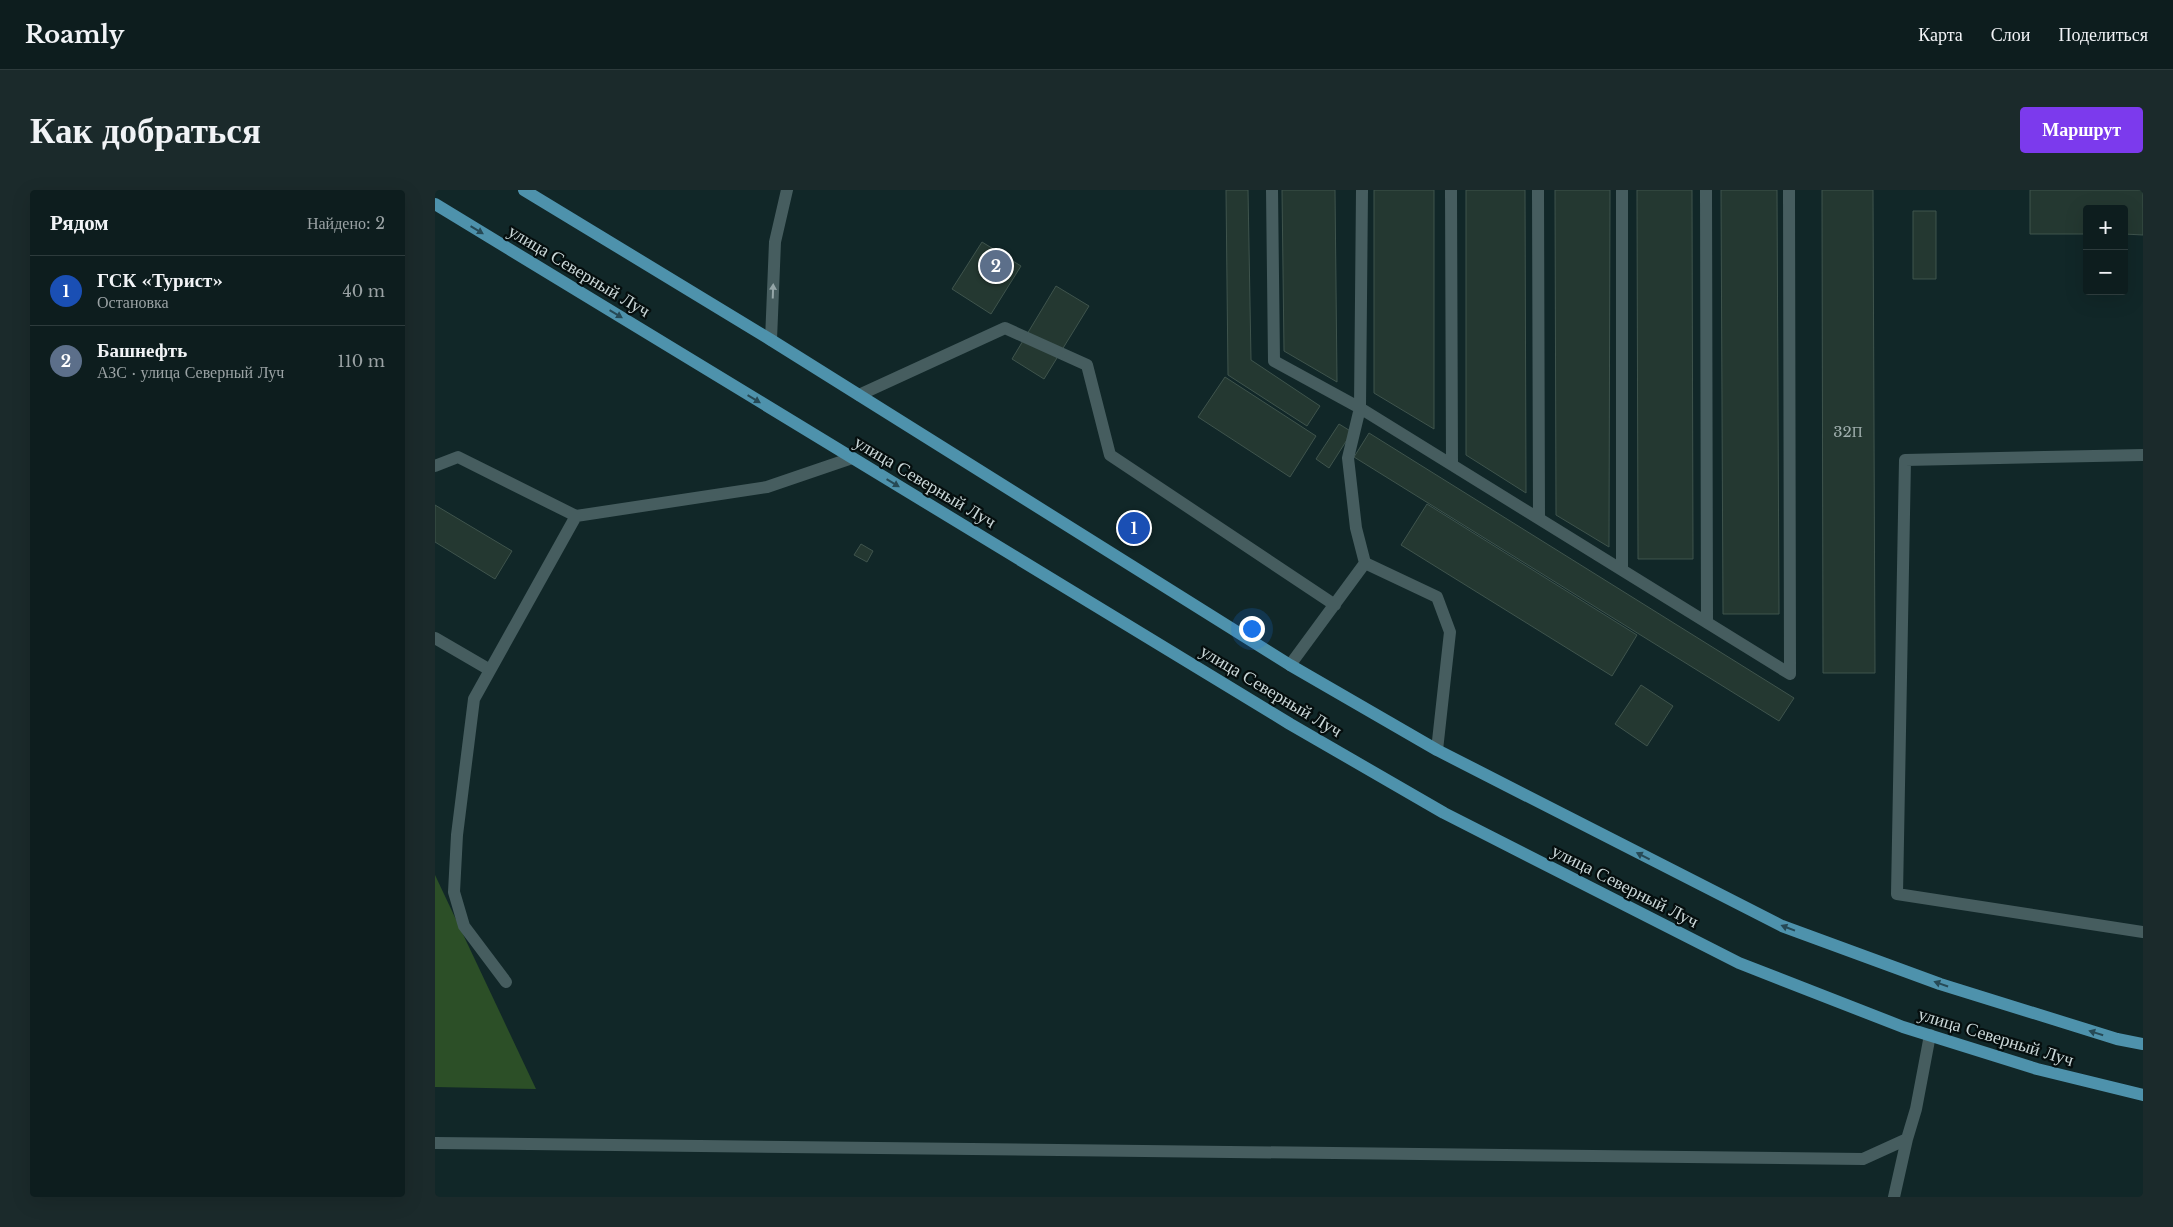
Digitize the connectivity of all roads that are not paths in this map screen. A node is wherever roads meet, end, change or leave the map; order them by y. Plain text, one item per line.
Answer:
1 (524, 190) edge
2 (787, 190) edge
3 (1272, 190) edge
4 (1362, 190) edge
5 (1451, 190) edge
6 (1538, 190) edge
7 (1622, 190) edge
8 (1706, 190) edge
9 (1789, 190) edge
10 (435, 204) edge
11 (771, 340) junction
12 (859, 395) junction
13 (1360, 408) junction
14 (2143, 454) edge
15 (852, 458) junction
16 (1452, 464) junction
17 (435, 466) edge
18 (576, 516) junction
19 (1539, 518) junction
20 (1365, 563) junction
21 (1622, 570) junction
22 (1335, 605) junction
23 (1707, 622) junction
24 (435, 638) edge
25 (1290, 665) junction
26 (490, 670) junction
27 (1437, 750) junction
28 (2143, 932) edge
29 (506, 982) dead end
30 (1930, 1035) junction
31 (2143, 1044) edge
32 (2143, 1095) edge
33 (1907, 1139) junction
34 (435, 1143) edge
35 (1894, 1197) edge

1 - 11 main road, улица Северный Луч
11 -> 2 lane
3 - 13 lane
4 - 13 lane
5 - 16 lane
6 - 19 lane
7 - 21 lane
8 - 23 lane
9 - 23 lane
10 -> 15 main road, улица Северный Луч
11 - 12 main road, улица Северный Луч
12 - 22 lane
12 - 25 main road, улица Северный Луч
13 - 16 lane
13 - 20 lane
14 - 28 lane
15 - 18 lane
15 -> 30 main road, улица Северный Луч
16 - 19 lane
17 - 18 lane
18 - 26 lane
19 - 21 lane
20 - 22 lane
20 - 27 lane
21 - 23 lane
22 - 25 lane
24 - 26 lane
25 - 27 main road, улица Северный Луч
26 - 29 lane
31 -> 27 main road, улица Северный Луч
30 - 32 main road, улица Северный Луч
30 - 33 lane
33 - 34 lane
33 - 35 lane

